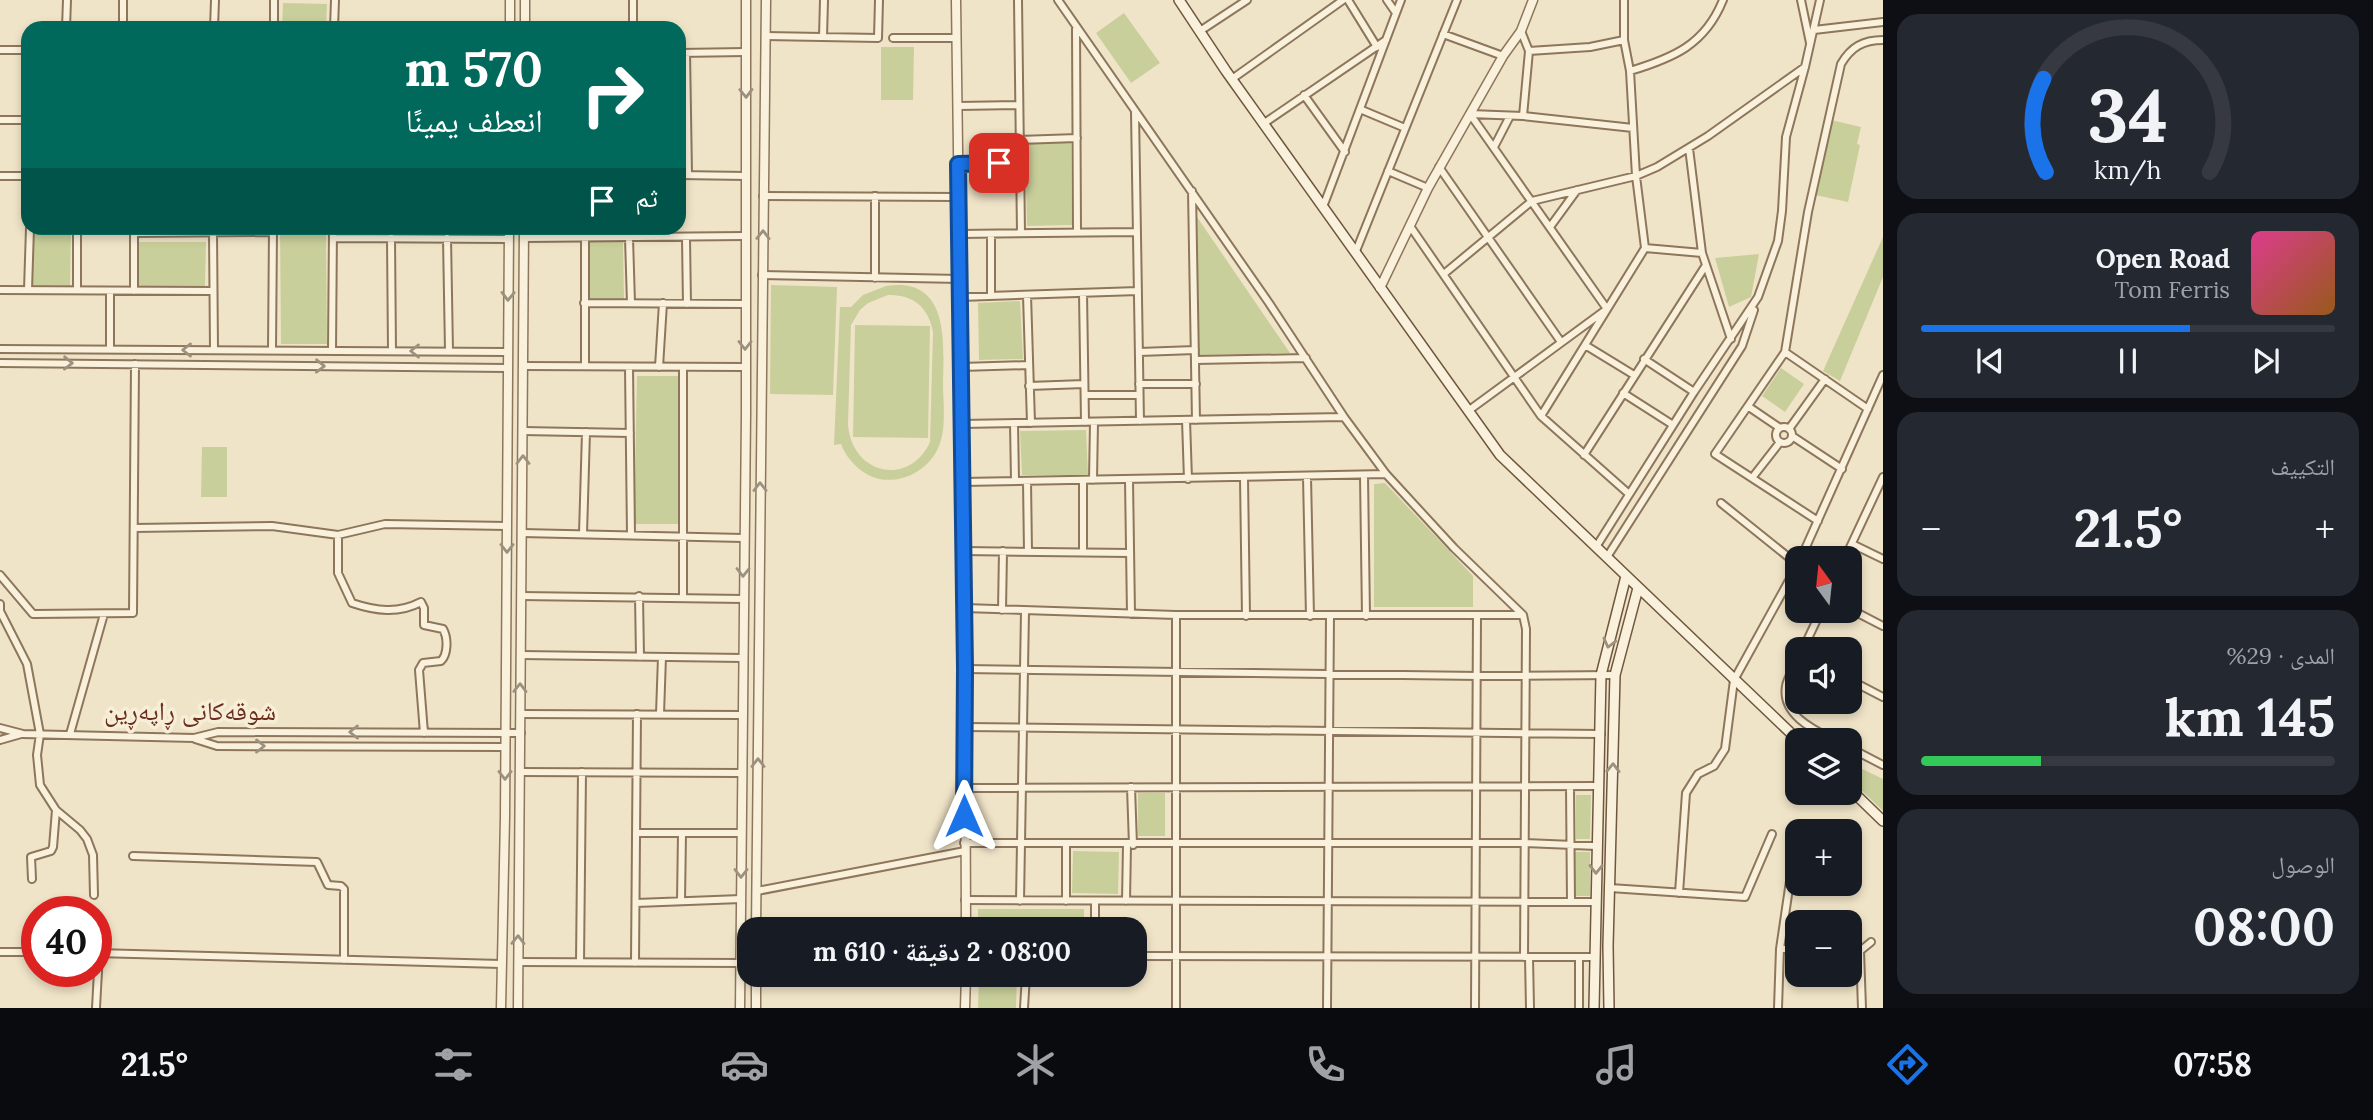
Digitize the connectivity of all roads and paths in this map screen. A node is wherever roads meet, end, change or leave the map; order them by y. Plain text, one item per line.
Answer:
1 (66, 0) edge
2 (123, 0) edge
3 (215, 0) edge
4 (274, 0) edge
5 (335, 0) edge
6 (510, 0) edge
7 (525, 0) edge
8 (633, 0) edge
9 (746, 0) edge
10 (766, 0) edge
11 (824, 0) edge
12 (879, 0) edge
13 (956, 0) edge
14 (1018, 0) edge
15 (1058, 0) edge
16 (1179, 0) edge
17 (1247, 0) edge
18 (1346, 0) edge
19 (1387, 0) edge
20 (1401, 0) edge
21 (1457, 0) edge
22 (1624, 0) edge
23 (1723, 0) edge
24 (1801, 0) edge
25 (1820, 0) edge
26 (1534, 2) edge
27 (1396, 13) junction
28 (66, 21) edge
29 (123, 21) edge
30 (214, 21) edge
31 (274, 21) edge
32 (334, 21) edge
33 (510, 21) edge
34 (525, 21) edge
35 (633, 21) edge
36 (1883, 22) edge
37 (1076, 26) junction
38 (1814, 30) junction
39 (1521, 31) junction
40 (1200, 32) junction
41 (1443, 34) junction
42 (766, 36) junction
43 (823, 37) junction
44 (893, 38) dead end
45 (957, 38) junction
46 (1388, 38) junction
47 (1624, 40) junction
48 (1883, 40) edge
49 (1811, 45) junction
50 (1377, 47) junction
51 (0, 50) edge
52 (21, 50) edge
53 (1529, 51) junction
54 (745, 52) junction
55 (686, 53) edge
56 (1503, 56) junction
57 (1805, 67) junction
58 (1630, 71) junction
59 (1232, 79) junction
60 (1304, 95) junction
61 (1019, 105) junction
62 (958, 106) junction
63 (1362, 110) junction
64 (1135, 111) junction
65 (1471, 114) junction
66 (1510, 116) junction
67 (1523, 116) junction
68 (0, 120) edge
69 (21, 120) edge
70 (1263, 124) junction
71 (1405, 128) junction
72 (1633, 128) junction
73 (686, 134) edge
74 (1077, 138) junction
75 (1019, 140) junction
76 (1494, 147) junction
77 (1689, 148) junction
78 (1345, 152) junction
79 (746, 155) junction
80 (764, 155) junction
81 (1020, 163) junction
82 (958, 164) junction
83 (1439, 167) junction
84 (1388, 171) junction
85 (688, 175) joint
86 (0, 176) edge
87 (21, 176) edge
88 (746, 176) junction
89 (1636, 176) junction
90 (1428, 188) junction
91 (1577, 190) junction
92 (1192, 191) junction
93 (763, 196) junction
94 (875, 196) junction
95 (959, 197) junction
96 (1532, 201) junction
97 (1323, 207) junction
98 (1410, 226) junction
99 (1550, 227) junction
100 (1077, 232) junction
101 (1137, 232) junction
102 (1021, 233) junction
103 (959, 234) junction
104 (991, 234) junction
105 (30, 235) edge
106 (78, 235) edge
107 (134, 235) edge
108 (214, 235) edge
109 (273, 235) edge
110 (509, 235) edge
111 (746, 236) junction
112 (686, 237) junction
113 (333, 238) joint
114 (391, 238) junction
115 (447, 238) junction
116 (524, 238) joint
117 (585, 238) junction
118 (618, 238) joint
119 (629, 238) junction
120 (1487, 238) junction
121 (509, 239) junction
122 (1645, 248) junction
123 (1356, 251) junction
124 (1702, 253) junction
125 (1706, 265) junction
126 (1445, 273) junction
127 (762, 275) junction
128 (875, 278) junction
129 (960, 279) junction
130 (1380, 288) junction
131 (0, 290) edge
132 (29, 290) junction
133 (77, 290) junction
134 (110, 290) junction
135 (134, 291) junction
136 (213, 291) junction
137 (1138, 291) junction
138 (1083, 293) junction
139 (1027, 295) junction
140 (991, 296) junction
141 (960, 297) junction
142 (1758, 297) junction
143 (584, 303) junction
144 (631, 303) junction
145 (663, 303) junction
146 (687, 304) junction
147 (746, 304) junction
148 (1607, 309) junction
149 (1731, 339) junction
150 (1562, 342) junction
151 (1585, 345) junction
152 (0, 349) edge
153 (110, 349) junction
154 (214, 350) junction
155 (272, 350) junction
156 (1195, 350) junction
157 (291, 351) junction
158 (332, 351) junction
159 (392, 351) junction
160 (449, 351) junction
161 (507, 352) junction
162 (1139, 352) junction
163 (1785, 352) junction
164 (1306, 358) junction
165 (1644, 359) junction
166 (1195, 360) junction
167 (0, 363) edge
168 (135, 364) junction
169 (1029, 365) junction
170 (291, 366) junction
171 (523, 366) junction
172 (585, 366) junction
173 (629, 367) junction
174 (659, 367) junction
175 (683, 367) junction
176 (961, 367) junction
177 (507, 368) junction
178 (745, 368) junction
179 (1634, 375) junction
180 (1883, 375) edge
181 (1515, 376) junction
182 (1825, 379) junction
183 (1084, 384) junction
184 (1139, 384) junction
185 (1196, 384) junction
186 (1030, 386) junction
187 (1694, 392) junction
188 (1623, 393) junction
189 (1085, 395) junction
190 (1139, 395) junction
191 (1749, 407) junction
192 (1868, 409) junction
193 (1468, 411) junction
194 (746, 414) junction
195 (760, 414) junction
196 (1541, 416) junction
197 (1344, 417) junction
198 (1186, 420) junction
199 (1196, 420) junction
200 (1140, 421) junction
201 (1085, 422) junction
202 (1094, 422) junction
203 (1014, 423) junction
204 (1031, 423) junction
205 (961, 424) junction
206 (1673, 425) junction
207 (1780, 428) junction
208 (523, 432) junction
209 (586, 432) junction
210 (630, 433) junction
211 (1790, 433) junction
212 (1780, 442) junction
213 (1584, 455) junction
214 (1842, 469) junction
215 (1386, 474) junction
216 (1363, 476) junction
217 (1307, 477) junction
218 (1883, 477) edge
219 (1244, 478) junction
220 (1752, 478) junction
221 (1188, 479) junction
222 (1083, 480) junction
223 (1093, 480) junction
224 (1129, 480) junction
225 (1015, 481) junction
226 (1027, 481) junction
227 (963, 482) junction
228 (1881, 488) edge
229 (1629, 494) junction
230 (1721, 503) dead end
231 (1818, 521) junction
232 (507, 526) junction
233 (134, 528) junction
234 (522, 533) junction
235 (583, 534) junction
236 (338, 535) junction
237 (631, 535) junction
238 (685, 537) junction
239 (743, 538) junction
240 (1852, 544) joint
241 (1807, 546) edge
242 (1596, 547) junction
243 (963, 551) junction
244 (1003, 551) junction
245 (1028, 552) junction
246 (1083, 552) junction
247 (1130, 553) junction
248 (1785, 555) edge
249 (1607, 557) junction
250 (1883, 559) edge
251 (0, 575) edge
252 (1626, 576) junction
253 (1785, 587) edge
254 (1638, 588) junction
255 (522, 596) junction
256 (639, 596) junction
257 (683, 597) junction
258 (744, 599) junction
259 (0, 604) edge
260 (964, 608) junction
261 (1002, 610) junction
262 (1025, 611) junction
263 (104, 614) junction
264 (1131, 614) junction
265 (1176, 615) junction
266 (1246, 615) junction
267 (1366, 615) junction
268 (1477, 615) junction
269 (1523, 615) junction
270 (1862, 615) edge
271 (1310, 616) junction
272 (1330, 616) junction
273 (1883, 626) edge
274 (743, 630) junction
275 (759, 630) junction
276 (521, 655) junction
277 (640, 657) junction
278 (662, 657) junction
279 (743, 658) junction
280 (965, 669) junction
281 (1024, 670) junction
282 (1176, 672) junction
283 (1330, 674) junction
284 (1601, 675) junction
285 (1615, 675) junction
286 (1479, 676) junction
287 (1526, 676) junction
288 (1734, 680) junction
289 (1862, 686) edge
290 (1883, 697) edge
291 (520, 714) junction
292 (637, 714) junction
293 (660, 714) junction
294 (1797, 714) edge
295 (742, 715) junction
296 (965, 727) junction
297 (0, 728) edge
298 (1023, 728) junction
299 (1785, 728) edge
300 (1810, 728) edge
301 (1176, 729) junction
302 (1329, 731) junction
303 (380, 732) junction
304 (1525, 732) junction
305 (424, 733) junction
306 (506, 733) junction
307 (521, 733) junction
308 (1478, 733) junction
309 (23, 734) junction
310 (40, 734) junction
311 (70, 734) junction
312 (1601, 734) junction
313 (194, 738) junction
314 (0, 740) edge
315 (380, 746) junction
316 (505, 747) junction
317 (1862, 754) edge
318 (1883, 765) edge
319 (520, 772) junction
320 (582, 772) junction
321 (636, 773) junction
322 (742, 773) junction
323 (1478, 786) junction
324 (1525, 786) junction
325 (1599, 786) junction
326 (1131, 787) junction
327 (1176, 787) junction
328 (1329, 787) junction
329 (1570, 787) junction
330 (964, 788) junction
331 (1022, 788) junction
332 (1862, 801) edge
333 (743, 806) junction
334 (758, 806) junction
335 (56, 810) junction
336 (1883, 821) edge
337 (637, 832) junction
338 (682, 833) junction
339 (742, 833) junction
340 (1772, 834) dead end
341 (1477, 843) junction
342 (505, 844) junction
343 (520, 844) junction
344 (1328, 844) junction
345 (1525, 844) junction
346 (1021, 845) junction
347 (1066, 845) junction
348 (1130, 845) junction
349 (1176, 845) junction
350 (1570, 846) junction
351 (1597, 846) junction
352 (965, 847) junction
353 (134, 856) dead end
354 (32, 879) dead end
355 (1610, 888) junction
356 (757, 891) junction
357 (1679, 892) junction
358 (94, 895) dead end
359 (1788, 896) edge
360 (741, 899) junction
361 (965, 900) junction
362 (681, 901) junction
363 (1020, 901) junction
364 (1066, 901) junction
365 (1095, 901) junction
366 (1126, 901) junction
367 (1176, 901) junction
368 (1328, 902) junction
369 (1524, 902) junction
370 (1571, 902) junction
371 (1596, 902) junction
372 (635, 903) junction
373 (1476, 903) junction
374 (741, 917) edge
375 (756, 917) edge
376 (966, 917) edge
377 (1095, 917) edge
378 (1871, 942) dead end
379 (1780, 949) junction
380 (1785, 949) edge
381 (1862, 949) edge
382 (0, 952) edge
383 (21, 952) edge
384 (112, 953) edge
385 (1147, 956) edge
386 (1176, 956) junction
387 (1327, 957) junction
388 (1526, 957) junction
389 (1579, 957) junction
390 (1595, 957) junction
391 (1476, 958) junction
392 (344, 960) junction
393 (518, 962) junction
394 (580, 962) junction
395 (635, 963) junction
396 (737, 963) edge
397 (501, 964) junction
398 (97, 987) edge
399 (741, 987) edge
400 (756, 987) edge
401 (966, 987) edge
402 (1025, 987) edge
403 (1861, 987) edge
404 (741, 1006) edge
405 (756, 1006) edge
406 (96, 1008) edge
407 (501, 1008) edge
408 (517, 1008) edge
409 (965, 1008) edge
410 (1024, 1008) edge
411 (1176, 1008) edge
412 (1327, 1008) edge
413 (1475, 1008) edge
414 (1530, 1008) edge
415 (1578, 1008) edge
416 (1594, 1008) edge
417 (1609, 1008) edge
418 (1778, 1008) edge
419 (1862, 1008) edge

1 - 28 street
2 - 29 street
3 - 30 street
4 - 31 street
5 - 32 street
6 - 33 street
7 - 34 street
8 - 35 street
9 - 54 street
10 - 42 street
11 - 43 street
12 - 43 street
13 - 45 street
14 - 61 street
15 - 37 street
16 - 40 main road
17 - 40 street
18 - 50 street
18 - 59 street
19 - 27 street
20 - 27 street
21 - 41 street
22 - 47 street
23 - 58 street
24 - 49 street
25 - 38 street
26 - 39 street
27 - 46 street
36 - 38 street
37 - 64 street
37 - 74 street
38 - 49 street
39 - 53 street
39 - 56 street
40 - 59 main road
41 - 56 street
41 - 71 street
42 - 43 street
42 - 80 street
44 - 45 street
45 - 62 street
46 - 50 street
46 - 63 street
47 - 53 street
47 - 58 street
48 - 163 street
49 - 57 street
50 - 60 street
51 - 52 street
53 - 67 street
54 - 55 street
54 -> 79 street
56 - 65 street
57 - 77 street
57 - 142 street
58 - 72 street
59 - 70 main road
60 - 70 street
60 - 78 street
61 - 62 street
61 - 75 street
62 - 82 street
63 - 71 street
63 - 78 street
64 - 92 street
64 - 101 street
65 - 66 street
65 - 76 street
65 - 83 street
66 - 67 street
66 - 76 street
67 - 72 street
68 - 69 street
70 - 97 main road
71 - 84 street
72 - 89 street
73 - 85 street
74 - 75 street
74 - 100 street
75 - 81 street
76 - 96 street
77 - 89 street
77 - 124 street
78 - 97 street
79 - 80 street
79 - 88 street
80 - 93 street
81 - 82 street
81 - 102 street
82 - 95 street
83 - 90 street
83 - 120 street
84 - 90 street
84 - 123 street
85 - 88 street
86 - 87 street
88 - 111 street
89 - 91 street
89 - 122 street
90 - 98 street
91 - 96 street
91 - 99 street
92 - 156 street
92 - 164 street
93 - 94 street
127 -> 93 street
94 - 95 street
94 - 128 street
95 - 103 street
96 - 99 street
96 - 120 street
97 - 123 main road
98 - 126 street
98 - 130 street
99 - 148 street
100 - 101 street
100 - 102 street
101 - 137 street
102 - 104 street
103 - 104 street
103 - 129 street
104 - 140 street
105 - 132 street
106 - 133 street
107 - 135 street
108 - 136 street
109 - 155 street
110 - 121 street
111 - 112 street
111 - 147 street
112 - 119 street
112 - 146 street
113 - 114 street
113 - 158 street
114 - 115 street
114 - 159 street
115 - 121 street
115 - 160 street
116 - 117 street
116 - 171 street
117 - 118 street
117 - 143 street
118 - 119 street
119 - 144 street
120 - 126 street
120 - 150 street
121 -> 161 street
122 - 124 street
122 - 148 street
123 - 130 main road
124 - 125 street
125 - 149 street
125 - 165 street
126 - 181 street
127 - 128 street
127 - 195 street
128 - 129 street
129 - 141 street
130 - 193 main road
131 - 132 street
132 - 133 street
133 - 134 street
134 - 135 street
134 - 153 street
135 - 136 street
136 - 154 street
137 - 138 street
137 - 162 street
138 - 139 street
138 - 183 street
139 - 140 street
139 - 169 street
140 - 141 street
141 - 176 street
142 - 149 street
142 - 249 street
143 - 144 street
143 - 172 street
144 - 145 street
145 - 146 street
145 - 174 street
146 - 147 street
147 -> 178 street
148 - 150 street
148 - 151 street
149 - 187 street
150 - 181 street
151 - 179 street
151 - 196 street
152 - 153 street
154 -> 153 street
154 - 155 street
155 - 157 street
156 - 162 street
156 - 166 street
157 - 158 street
157 - 170 street
158 - 159 street
160 -> 159 street
160 - 161 street
161 - 177 street
162 - 184 street
163 - 182 street
163 - 191 street
164 - 166 street
164 - 197 street
165 - 179 street
165 - 187 street
166 - 185 street
167 -> 168 street
168 - 170 street
168 - 233 street
169 - 176 street
169 - 186 street
170 -> 177 street
171 - 172 street
171 - 208 street
172 - 173 street
173 - 174 street
173 - 210 street
174 - 175 street
175 - 178 street
175 - 238 street
176 - 205 street
177 - 232 street
178 - 194 street
179 - 188 street
180 - 192 street
181 - 193 street
181 - 196 street
182 - 192 street
182 - 211 street
183 - 186 street
183 - 189 street
184 - 185 street
184 - 190 street
185 - 199 street
186 - 204 street
187 - 206 street
188 - 206 street
188 - 213 street
189 - 190 street
189 - 201 street
190 - 200 street
191 - 207 street
191 - 220 street
192 - 214 street
193 - 242 main road
194 - 195 street
194 - 239 street
275 -> 195 street
196 - 213 street
197 - 199 street
197 - 215 street
198 - 199 street
198 - 200 street
198 - 221 street
200 - 202 street
201 - 202 street
201 - 204 street
202 - 223 street
203 - 204 street
203 - 205 street
203 - 225 street
205 - 227 street
206 - 229 street
207 - 211 street
207 - 212 street
208 - 209 street
234 -> 208 street
209 - 210 street
209 - 235 street
210 - 237 street
211 - 212 street
211 - 214 street
212 - 220 street
213 - 229 street
214 - 231 street
215 - 216 street
215 - 269 street
216 - 217 street
216 - 267 street
217 - 219 street
217 - 271 street
218 - 228 street
219 - 221 street
219 - 266 street
220 - 231 street
221 - 224 street
222 - 223 street
222 - 226 street
222 - 246 street
223 - 224 street
224 - 247 street
225 - 226 street
225 - 227 street
226 - 245 street
227 - 243 street
228 - 240 street
229 - 242 street
230 - 248 street
231 - 241 street
232 - 236 street
232 -> 306 street
233 - 236 street
233 - 263 street
234 - 235 street
234 - 255 street
235 - 237 street
236 - 305 street
237 - 238 street
238 - 239 street
238 - 257 street
239 -> 258 street
240 - 250 street
242 - 249 main road
243 - 244 street
243 - 260 street
244 - 245 street
244 - 261 street
245 - 246 street
246 - 247 street
247 - 264 street
249 - 252 main road
251 - 263 street
252 - 254 main road
252 -> 284 main road
253 - 288 street
254 - 285 main road
254 - 288 main road
255 - 256 street
255 - 276 street
256 - 257 street
256 - 277 street
257 - 258 street
258 - 274 street
259 - 310 street
260 - 261 street
260 - 280 street
261 - 262 street
262 - 264 street
262 - 281 street
263 - 311 street
264 - 265 street
265 - 266 street
265 - 282 street
266 - 271 street
267 - 268 street
267 - 272 street
268 - 269 street
268 - 286 street
269 - 287 street
270 - 273 street
271 - 272 street
272 - 283 street
274 - 275 street
274 - 279 street
334 -> 275 street
276 - 277 street
291 -> 276 street
277 - 278 street
278 - 279 street
278 - 293 street
279 - 295 street
280 - 281 street
280 - 296 street
281 - 282 street
281 - 298 street
282 - 283 street
282 - 301 street
283 - 286 street
283 - 302 street
284 - 285 street
284 - 287 street
284 - 312 main road
355 -> 285 main road
286 - 287 street
286 - 308 street
287 - 304 street
288 - 299 main road
288 - 357 street
289 - 290 street
291 - 292 street
291 - 307 street
292 - 293 street
292 - 321 street
293 - 295 street
294 - 300 street
295 - 322 street
296 - 298 street
296 - 330 street
297 - 309 street
298 - 301 street
298 - 331 street
301 - 302 street
301 - 327 street
302 - 308 street
302 - 328 street
303 - 305 street
303 -> 313 street
303 - 315 street
304 - 308 street
304 - 312 street
304 - 324 street
305 - 306 street
306 - 307 street
306 - 316 street
307 - 319 street
308 - 323 street
309 - 310 street
309 - 314 street
310 - 311 street
310 - 335 street
311 - 313 street
312 - 325 main road
313 -> 315 street
315 - 316 street
316 -> 342 street
317 - 318 street
319 - 320 street
319 - 343 street
320 - 321 street
320 - 394 street
321 - 322 street
321 - 337 street
322 - 333 street
323 - 324 street
323 - 328 street
323 - 341 street
324 - 329 street
324 - 345 street
325 - 329 street
325 - 351 main road
326 - 327 street
326 - 331 street
326 - 348 street
327 - 328 street
327 - 349 street
328 - 344 street
329 - 350 street
330 - 331 street
330 - 352 street
331 - 346 street
332 - 336 main road
333 - 334 street
333 - 339 street
334 - 356 street
335 - 354 street
335 - 358 street
337 - 338 street
337 - 372 street
338 - 339 street
338 - 362 street
339 -> 360 street
340 - 357 street
341 - 344 street
341 - 345 street
341 - 373 street
342 - 343 street
342 - 397 street
393 -> 343 street
344 - 349 street
344 - 368 street
345 - 350 street
345 - 369 street
346 - 347 street
346 - 352 street
346 - 363 street
347 - 348 street
347 - 364 street
348 - 349 street
348 - 366 street
349 - 367 street
350 - 351 street
350 - 370 street
351 -> 371 main road
352 - 356 street
352 - 361 street
353 - 392 street
355 - 357 street
355 - 417 main road
356 - 375 street
359 - 379 street
360 - 362 street
360 - 374 street
361 - 363 street
361 - 376 street
362 - 372 street
363 - 364 street
364 - 365 street
365 - 366 street
365 - 377 street
366 - 367 street
367 - 368 street
367 - 386 street
368 - 373 street
368 - 387 street
369 - 370 street
369 - 373 street
369 - 388 street
370 - 371 street
371 - 390 main road
372 - 395 street
373 - 391 street
378 - 381 street
379 - 380 street
379 - 418 street
382 - 383 street
384 - 392 street
385 - 386 street
386 - 387 street
386 - 411 street
387 - 391 street
387 - 412 street
388 - 389 street
388 - 391 street
388 - 414 street
389 - 390 street
389 - 415 street
390 - 416 main road
391 - 413 street
392 - 397 street
393 - 394 street
393 - 408 street
394 - 395 street
395 - 396 street
397 - 407 street
398 - 406 street
399 - 404 street
400 - 405 street
401 - 409 street
402 - 410 street
403 - 419 street
404 - 405 street

